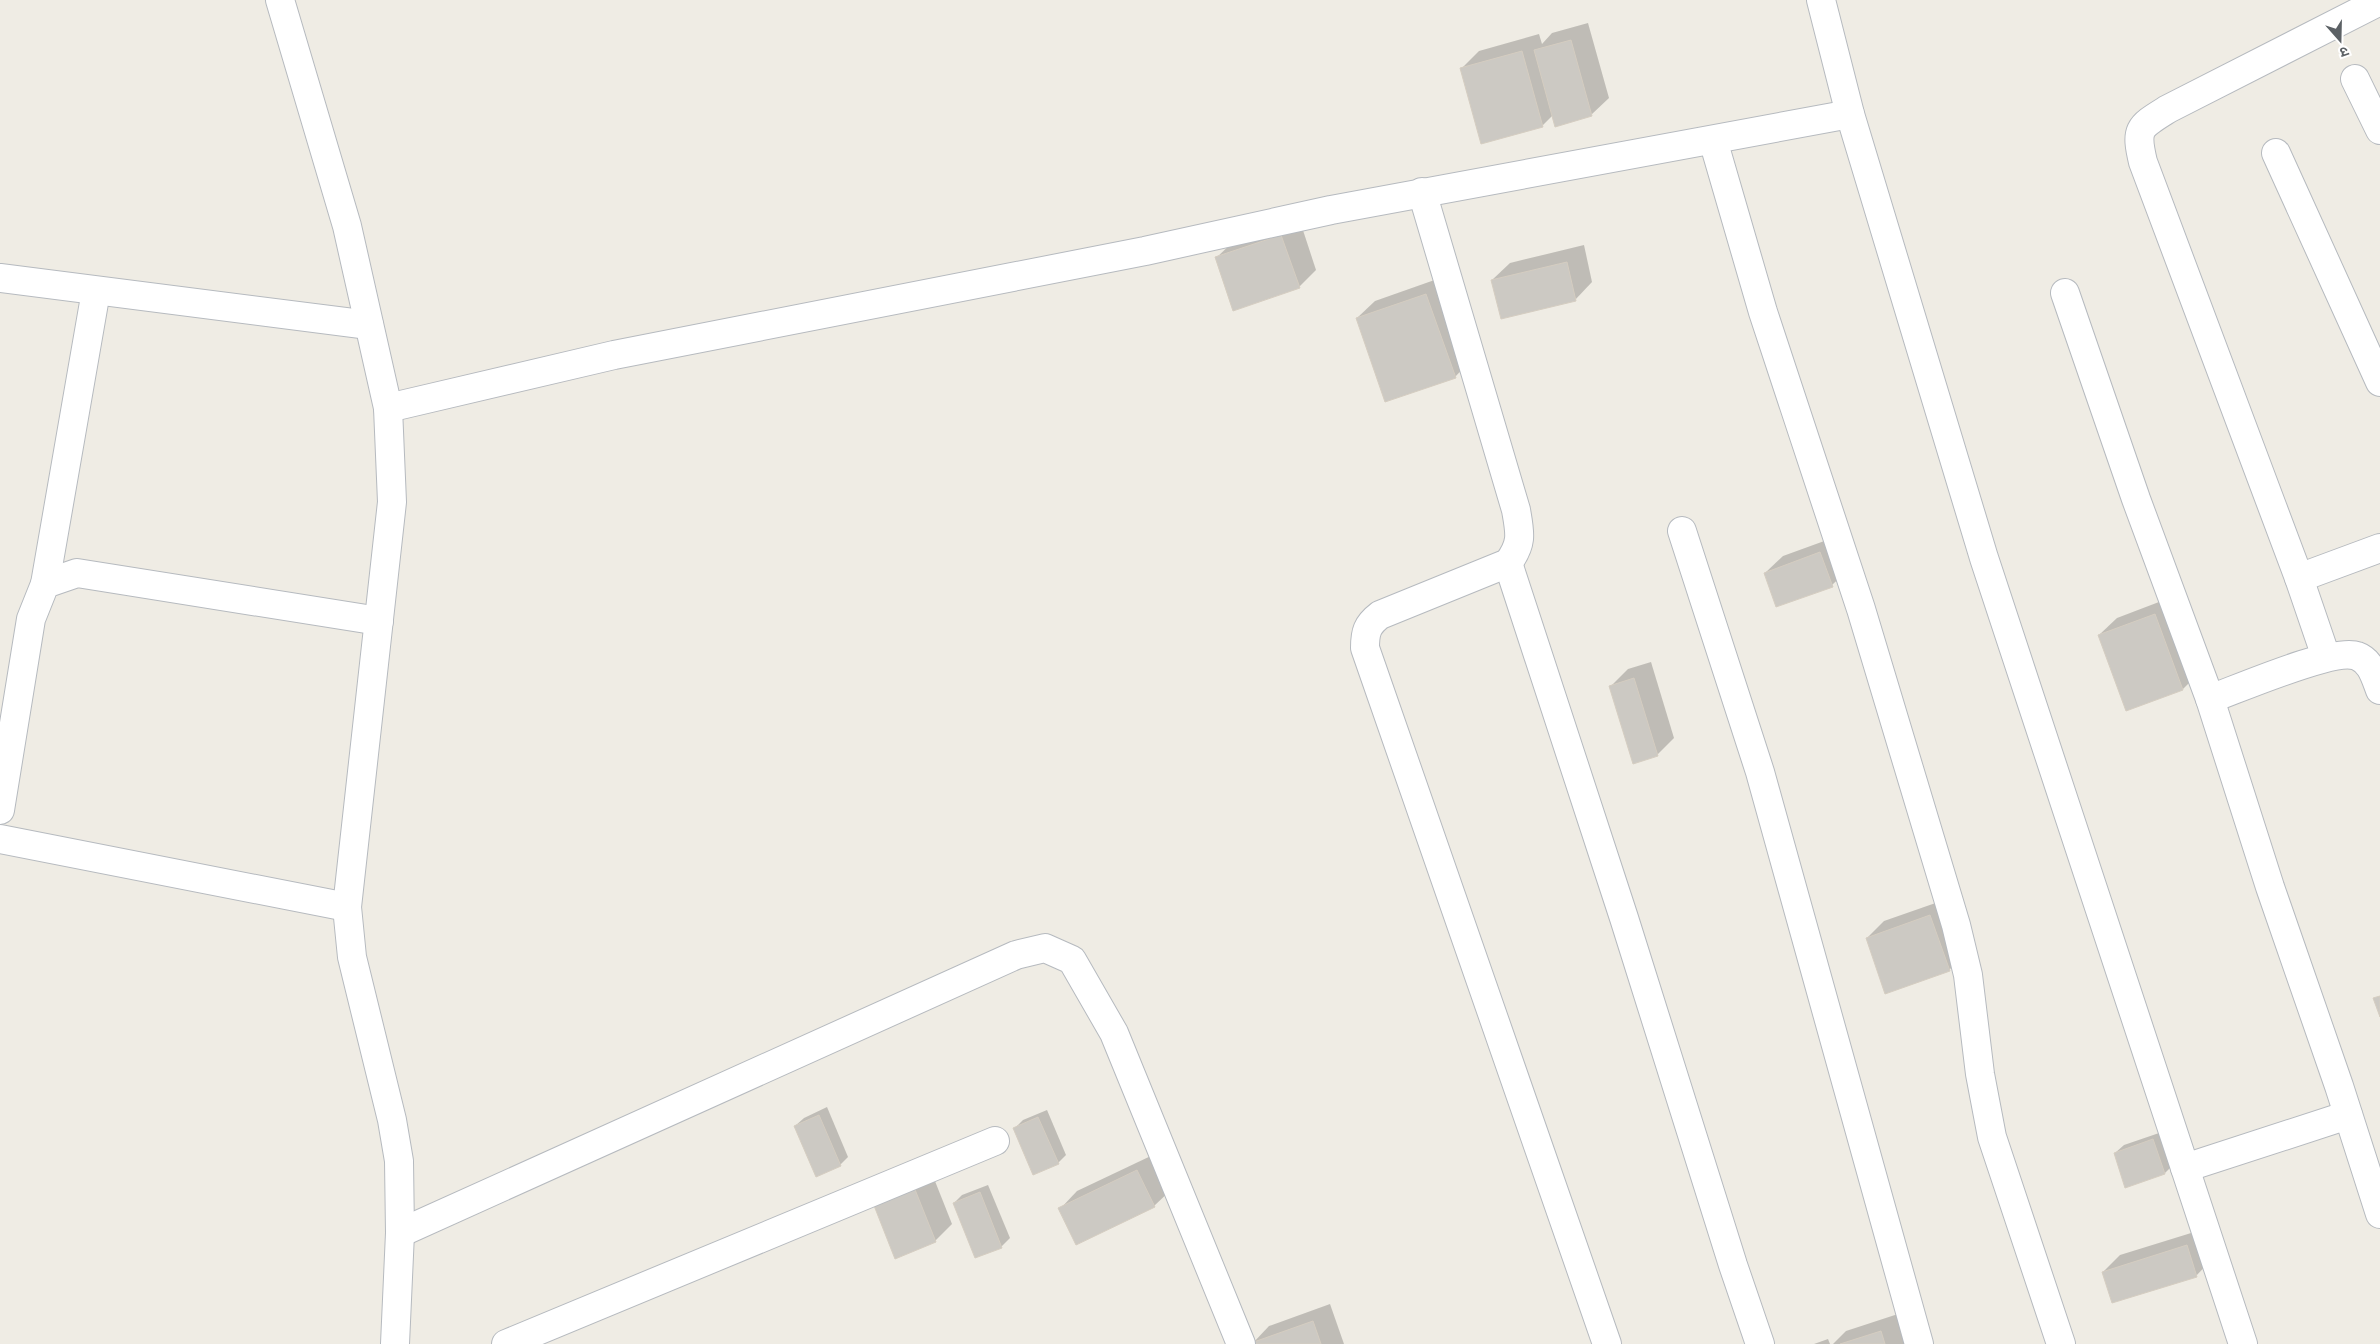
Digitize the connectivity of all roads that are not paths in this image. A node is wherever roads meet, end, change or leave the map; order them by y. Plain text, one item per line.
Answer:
1 (280, 0) edge
2 (1821, 0) edge
3 (2380, 2) edge
4 (2355, 79) dead end
5 (1850, 114) junction
6 (2380, 130) edge
7 (1713, 140) junction
8 (2276, 152) dead end
9 (1422, 192) junction
10 (0, 278) edge
11 (96, 292) junction
12 (2065, 293) dead end
13 (370, 325) junction
14 (2380, 382) edge
15 (388, 408) junction
16 (1682, 531) dead end
17 (2380, 548) edge
18 (1508, 563) junction
19 (2299, 578) junction
20 (45, 584) junction
21 (379, 621) junction
22 (2326, 657) junction
23 (2380, 690) edge
24 (2210, 699) junction
25 (0, 810) edge
26 (0, 839) edge
27 (347, 907) junction
28 (2348, 1115) junction
29 (995, 1141) dead end
30 (2185, 1168) junction
31 (2380, 1214) edge
32 (400, 1233) junction
33 (395, 1344) edge
34 (506, 1344) edge
35 (1241, 1344) edge
36 (1607, 1344) edge
37 (1760, 1344) edge
38 (1919, 1344) edge
39 (2061, 1344) edge
40 (2242, 1344) edge

1 - 13 street
2 - 5 street
3 - 19 street
4 - 6 street
5 - 7 street
5 - 30 street
7 - 9 street
7 - 39 street
8 - 14 street
9 - 15 street
9 - 18 street
10 - 11 street
11 - 13 street
11 - 20 street
12 - 24 street
13 - 15 street
15 - 21 street
16 - 38 street
17 - 19 street
18 - 36 street
18 - 37 street
19 - 22 street
20 - 21 street
20 - 25 street
21 - 27 street
22 - 23 street
22 - 24 street
24 - 28 street
26 - 27 street
27 - 32 street
28 - 30 street
28 - 31 street
29 - 34 street
30 - 40 street
32 - 33 street
32 - 35 street

